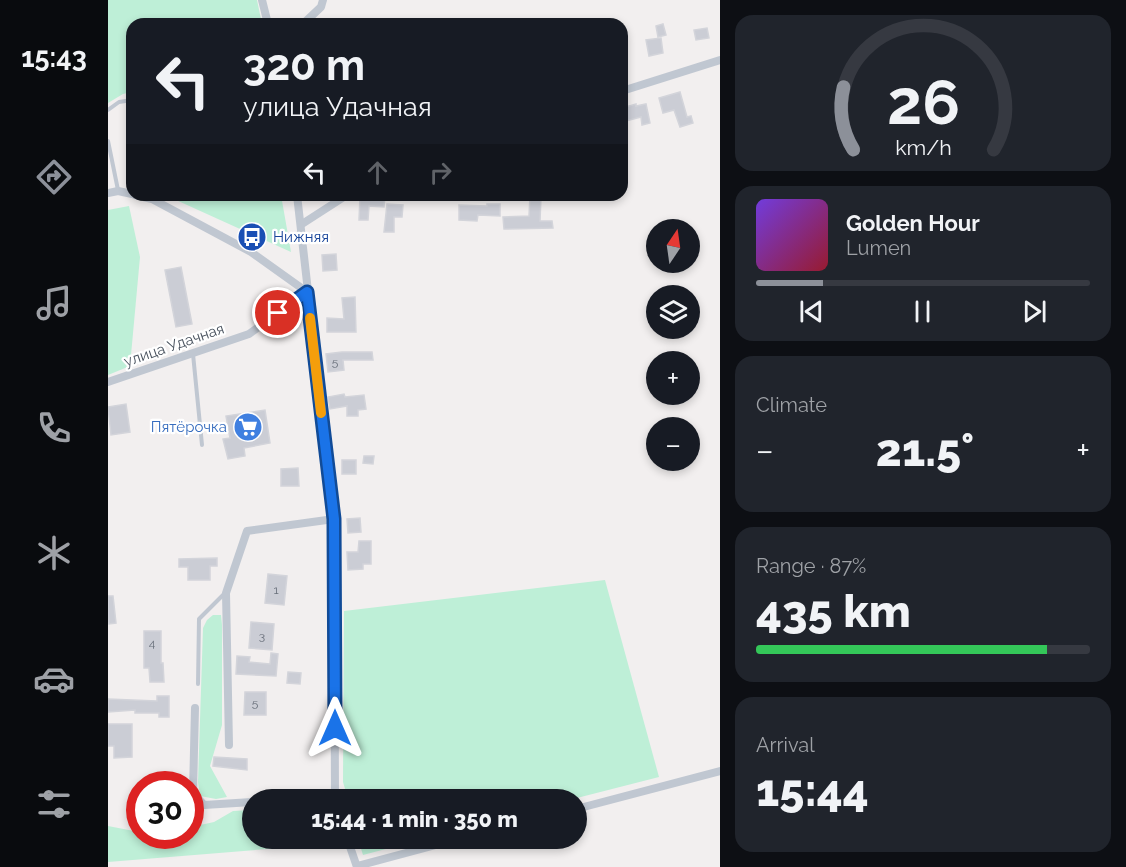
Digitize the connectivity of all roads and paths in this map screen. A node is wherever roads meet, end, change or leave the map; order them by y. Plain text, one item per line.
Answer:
1 (262, 0) edge
2 (323, 0) edge
3 (266, 18) edge
4 (309, 18) edge
5 (720, 60) edge
6 (628, 90) edge
7 (126, 101) edge
8 (108, 110) edge
9 (108, 141) edge
10 (118, 191) junction
11 (108, 192) edge
12 (126, 193) edge
13 (156, 201) edge
14 (298, 201) edge
15 (338, 201) edge
16 (302, 224) junction
17 (307, 292) junction
18 (193, 353) junction
19 (108, 382) edge
20 (202, 445) dead end
21 (334, 519) junction
22 (226, 593) junction
23 (198, 684) dead end
24 (195, 708) dead end
25 (229, 745) dead end
26 (720, 771) edge
27 (335, 789) edge
28 (242, 803) edge
29 (587, 806) edge
30 (351, 849) edge
31 (422, 849) edge
32 (357, 867) edge

1 - 3 street
2 - 4 street
5 - 6 street
7 - 8 lane
9 - 10 lane
10 - 11 street
10 - 12 street
13 - 17 street
14 - 16 street
15 - 16 street
16 - 17 street
17 - 18 street, улица Удачная
17 - 21 street
18 - 19 street, улица Удачная
18 - 20 lane
21 - 22 street
21 - 27 street
22 - 23 lane
22 - 25 street
24 - 28 street
26 - 29 street
30 - 32 street
31 - 32 street

